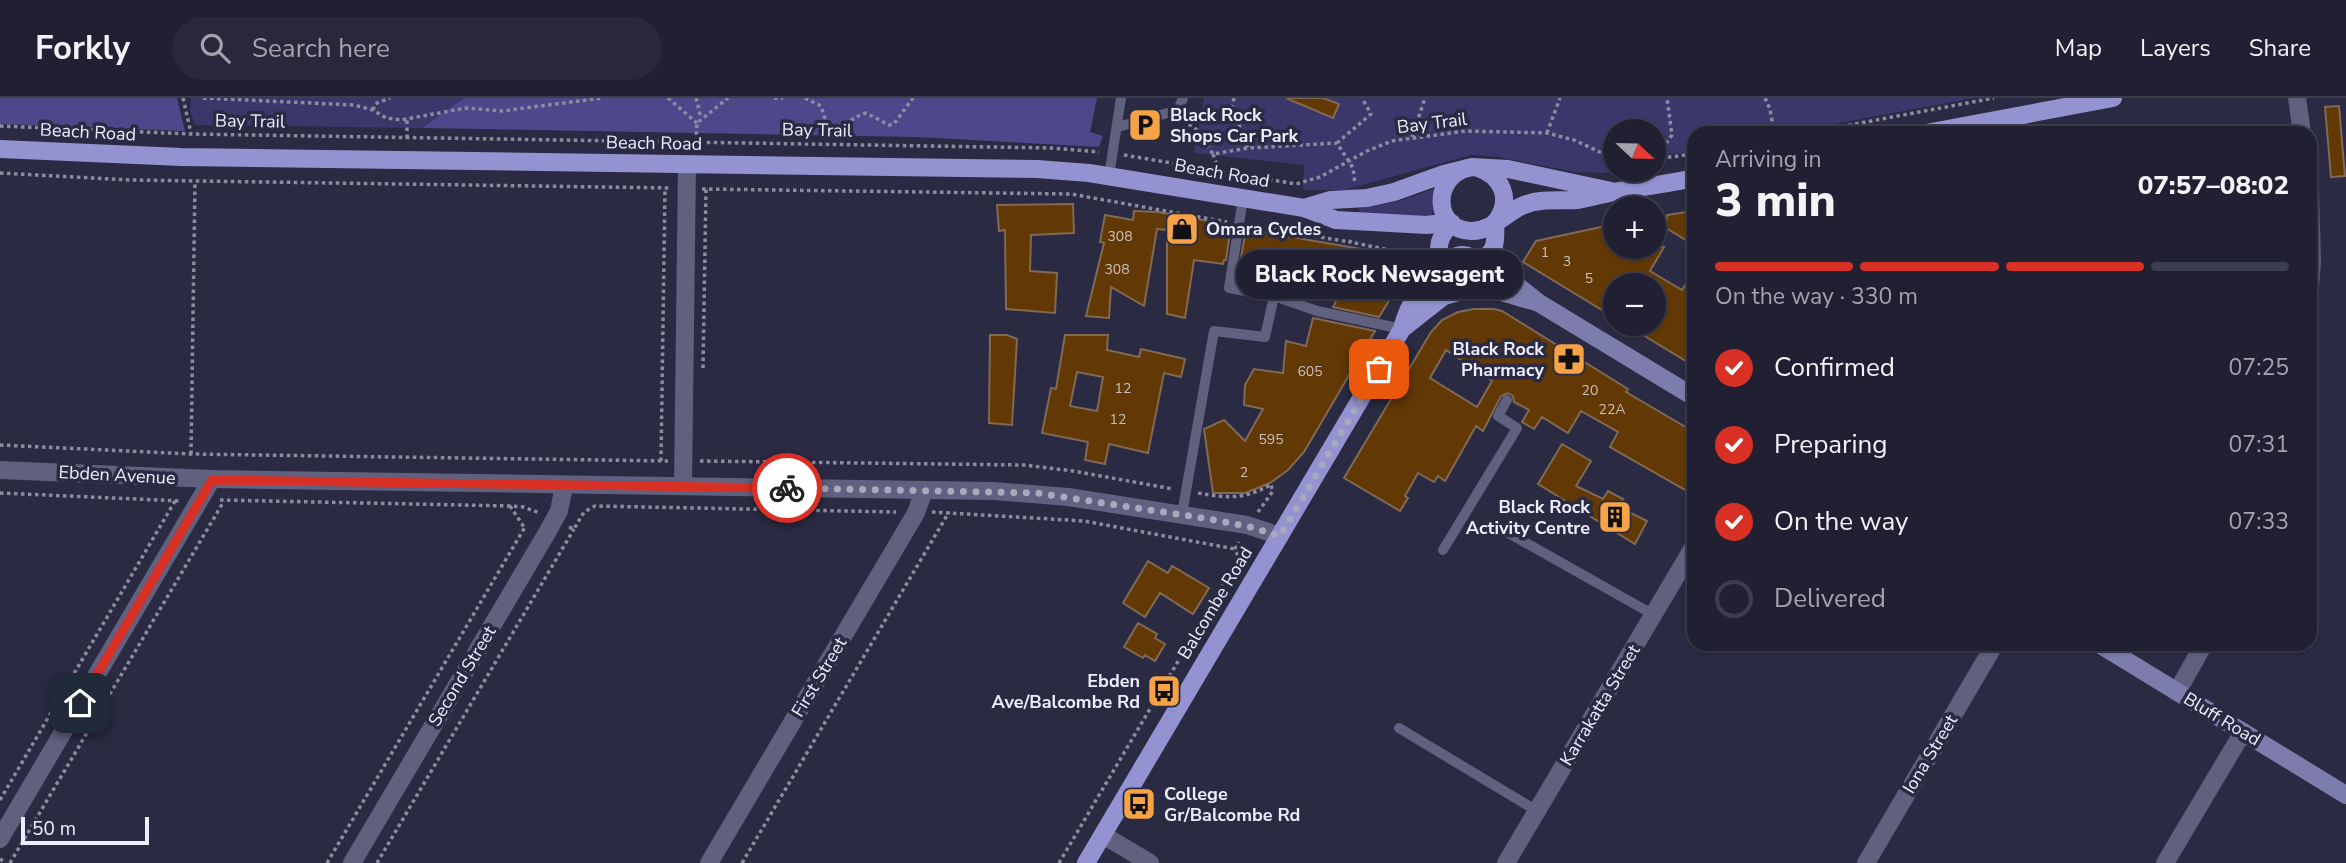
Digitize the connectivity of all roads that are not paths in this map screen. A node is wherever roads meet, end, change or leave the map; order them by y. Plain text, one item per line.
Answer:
1 (1121, 98) edge
2 (1183, 98) edge
3 (2113, 98) edge
4 (2297, 98) edge
5 (2018, 125) edge
6 (2301, 126) edge
7 (1118, 127) junction
8 (0, 149) edge
9 (687, 165) junction
10 (1471, 168) junction
11 (1109, 176) junction
12 (1687, 179) edge
13 (1614, 192) junction
14 (1243, 198) junction
15 (1304, 208) junction
16 (1496, 221) junction
17 (1451, 223) junction
18 (1478, 263) junction
19 (1445, 266) junction
20 (1463, 291) junction
21 (1274, 296) junction
22 (1539, 303) junction
23 (1402, 330) junction
24 (1687, 393) edge
25 (1507, 400) dead end
26 (0, 470) edge
27 (212, 480) junction
28 (564, 486) junction
29 (683, 486) junction
30 (924, 490) junction
31 (1182, 514) junction
32 (1503, 530) dead end
33 (1280, 536) junction
34 (1443, 550) dead end
35 (1687, 559) edge
36 (1654, 615) junction
37 (1991, 651) edge
38 (2110, 651) edge
39 (2200, 651) edge
40 (2176, 692) junction
41 (1399, 728) dead end
42 (2243, 732) junction
43 (2346, 795) edge
44 (1537, 811) junction
45 (1103, 835) junction
46 (0, 839) edge
47 (352, 863) edge
48 (709, 863) edge
49 (1087, 863) edge
50 (1150, 863) edge
51 (1506, 863) edge
52 (1866, 863) edge
53 (2165, 863) edge

1 - 7 lane
2 - 7 lane
3 - 5 main road
4 - 6 street
7 - 11 lane
8 - 9 main road, Beach Road
9 - 11 main road, Beach Road
9 - 29 street
10 - 13 main road, Beach Road
10 - 15 main road, Beach Road
10 - 16 main road
10 - 17 main road
11 - 14 main road, Beach Road
12 - 13 main road, Beach Road
13 - 16 main road, Beach Road
14 - 15 main road, Beach Road
14 - 21 lane
15 - 17 main road, Beach Road
16 - 17 main road, Beach Road
16 - 18 main road
17 - 19 main road
18 - 19 main road
18 - 20 main road
18 - 22 main road
19 - 20 main road
19 - 23 main road, Balcombe Road
20 - 22 main road
20 - 23 main road, Balcombe Road
21 - 23 lane
21 - 31 lane
22 - 24 main road
23 - 33 main road, Balcombe Road
25 - 34 lane
26 - 27 street, Ebden Avenue
27 - 28 street, Ebden Avenue
27 - 46 street
28 - 29 street, Ebden Avenue
28 - 47 street, Second Street
29 - 30 street, Ebden Avenue
30 - 31 street, Ebden Avenue
30 - 48 street, First Street
31 - 33 street, Ebden Avenue
32 - 36 lane
33 - 45 main road, Balcombe Road
35 - 36 street, Karrakatta Street
36 - 44 street, Karrakatta Street
37 - 52 street, Iona Street
38 - 40 main road, Bluff Road
39 - 40 street
40 - 42 main road, Bluff Road
41 - 44 lane
42 - 43 main road, Bluff Road
42 - 53 street
44 - 51 street, Karrakatta Street
45 - 49 main road, Balcombe Road
45 - 50 street

